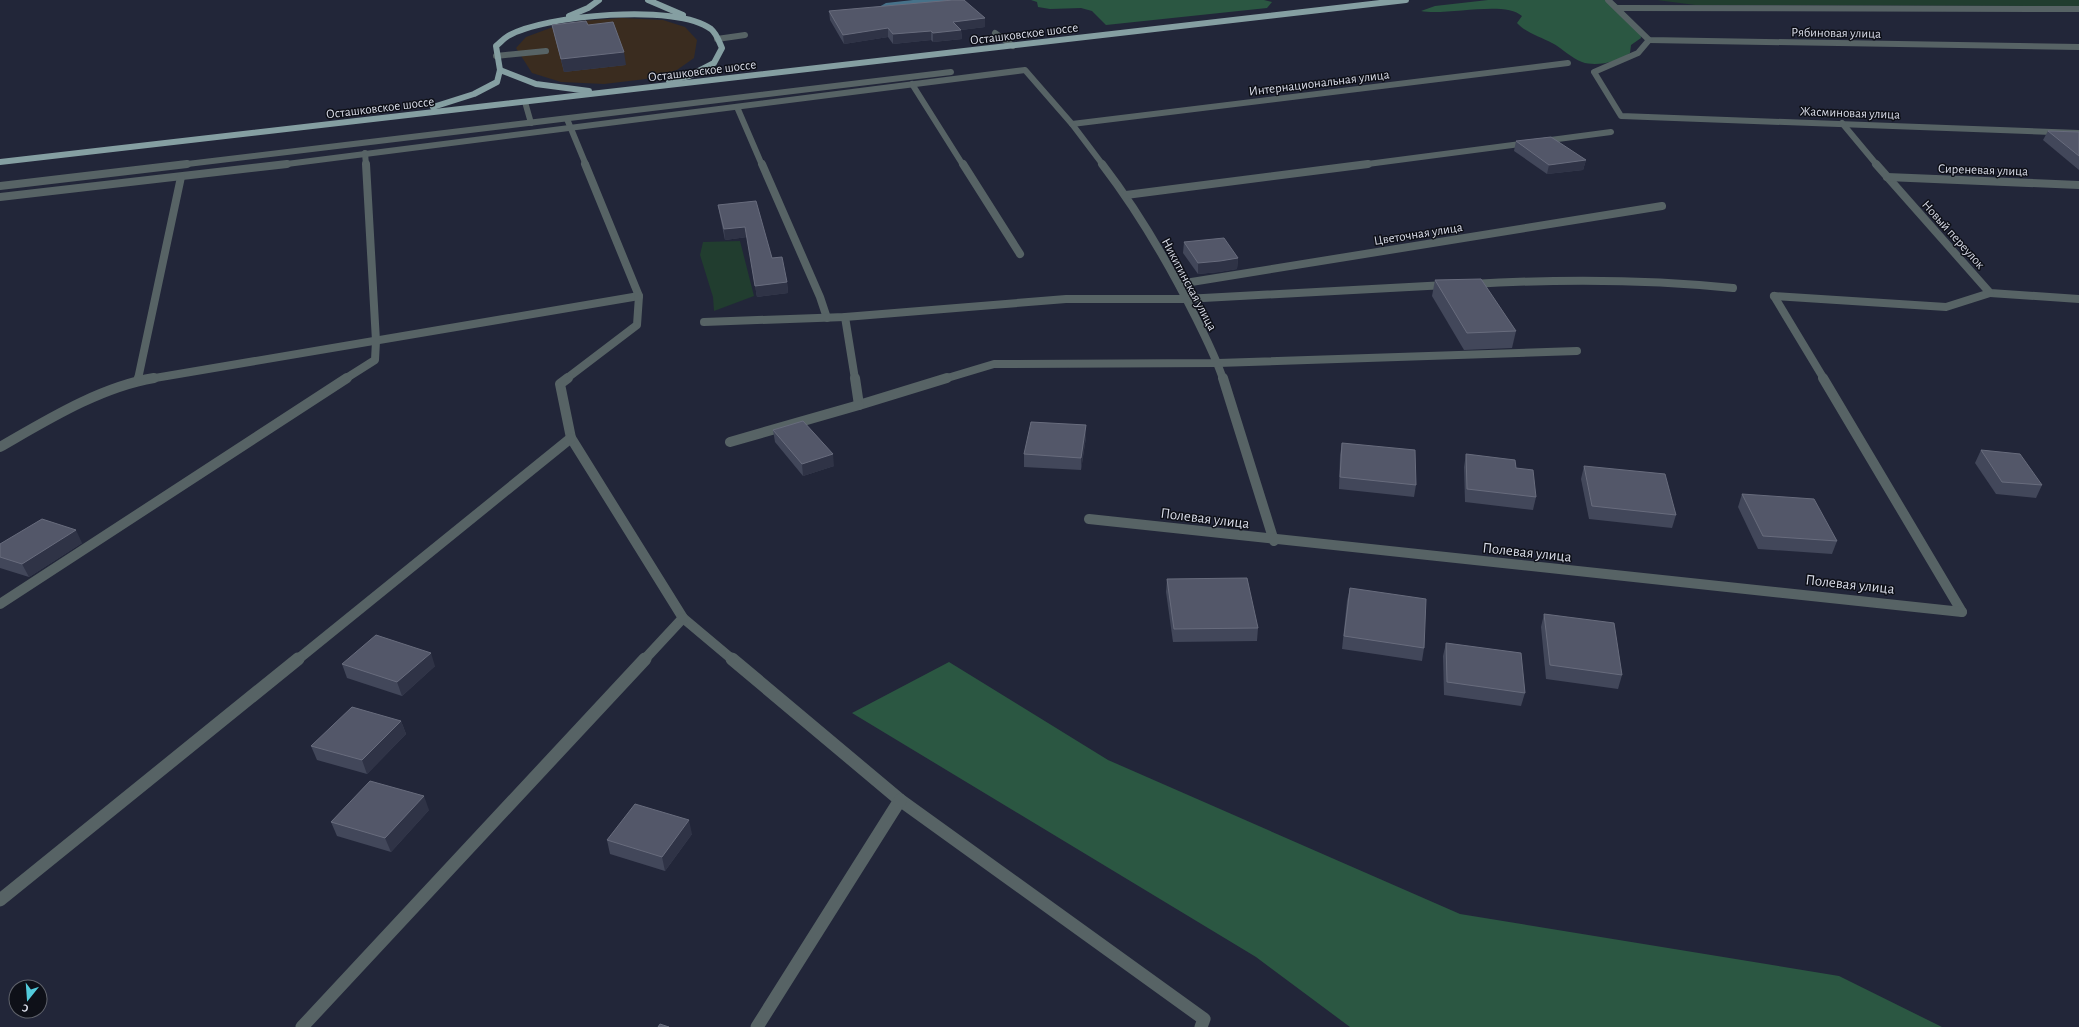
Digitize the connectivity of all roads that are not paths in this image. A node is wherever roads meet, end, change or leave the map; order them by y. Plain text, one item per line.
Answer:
1 (599, 0) edge
2 (648, 0) edge
3 (1406, 0) edge
4 (1608, 0) edge
5 (1617, 8) junction
6 (2079, 9) edge
7 (561, 19) junction
8 (695, 21) junction
9 (995, 33) dead end
10 (745, 36) dead end
11 (717, 39) junction
12 (1649, 40) junction
13 (1013, 46) junction
14 (2079, 47) edge
15 (546, 51) dead end
16 (496, 56) junction
17 (1568, 63) dead end
18 (1011, 65) dead end
19 (500, 70) junction
20 (912, 84) junction
21 (632, 90) junction
22 (525, 102) junction
23 (737, 107) junction
24 (397, 116) junction
25 (531, 123) junction
26 (569, 123) junction
27 (1842, 123) junction
28 (1072, 124) junction
29 (1611, 132) dead end
30 (2079, 133) edge
31 (364, 152) junction
32 (0, 162) edge
33 (181, 177) junction
34 (1887, 177) junction
35 (2079, 185) edge
36 (0, 186) edge
37 (1126, 195) junction
38 (0, 197) edge
39 (1662, 206) dead end
40 (1020, 254) dead end
41 (1179, 284) junction
42 (1734, 288) dead end
43 (1990, 293) junction
44 (639, 296) junction
45 (1185, 299) junction
46 (2079, 299) edge
47 (845, 317) junction
48 (827, 318) junction
49 (704, 322) dead end
50 (376, 341) junction
51 (1576, 351) dead end
52 (1218, 363) junction
53 (138, 381) junction
54 (859, 405) junction
55 (571, 438) junction
56 (730, 442) dead end
57 (0, 447) edge
58 (1089, 519) dead end
59 (1274, 542) junction
60 (0, 604) edge
61 (683, 618) junction
62 (900, 800) junction
63 (0, 900) edge
64 (302, 1027) edge
65 (757, 1027) edge
66 (1201, 1027) edge

1 - 7 main road
2 - 8 main road
3 - 13 main road, Осташковское шоссе
4 - 5 street
5 - 6 street
5 - 12 street
7 - 8 main road
7 - 16 main road
8 - 11 main road
9 - 13 street
10 - 11 street
11 - 21 main road
12 - 14 street, Рябиновая улица
12 - 27 street, Жасминовая улица
13 - 21 main road, Осташковское шоссе
15 - 16 street
16 - 19 main road
17 - 28 street, Интернациональная улица
18 - 26 street
19 - 21 main road
19 - 24 main road
20 - 23 street
20 - 28 street, Никитинская улица
20 - 40 street
21 - 22 main road, Осташковское шоссе
22 - 24 main road, Осташковское шоссе
22 - 25 street
23 - 26 street
23 - 48 street
24 - 32 main road, Осташковское шоссе
25 - 26 street
25 - 36 street
26 - 31 street
26 - 44 street
27 - 30 street, Жасминовая улица
27 - 34 street, Новый переулок
28 - 37 street, Никитинская улица
29 - 37 street
31 - 33 street
31 - 50 street
33 - 38 street
33 - 53 street
34 - 35 street, Сиреневая улица
34 - 43 street, Новый переулок
37 - 41 street, Никитинская улица
39 - 41 street, Цветочная улица
41 - 45 street, Никитинская улица
42 - 45 street
43 - 46 street
43 - 59 street, Полевая улица
44 - 50 street
44 - 55 street
45 - 47 street
45 - 52 street, Никитинская улица
47 - 48 street
47 - 54 street
48 - 49 street
50 - 53 street
50 - 60 street
51 - 52 street
52 - 54 street
52 - 59 street, Никитинская улица
53 - 57 street
54 - 56 street
55 - 61 street
55 - 63 street
58 - 59 street, Полевая улица
61 - 62 street
61 - 64 street
62 - 65 street
62 - 66 street

